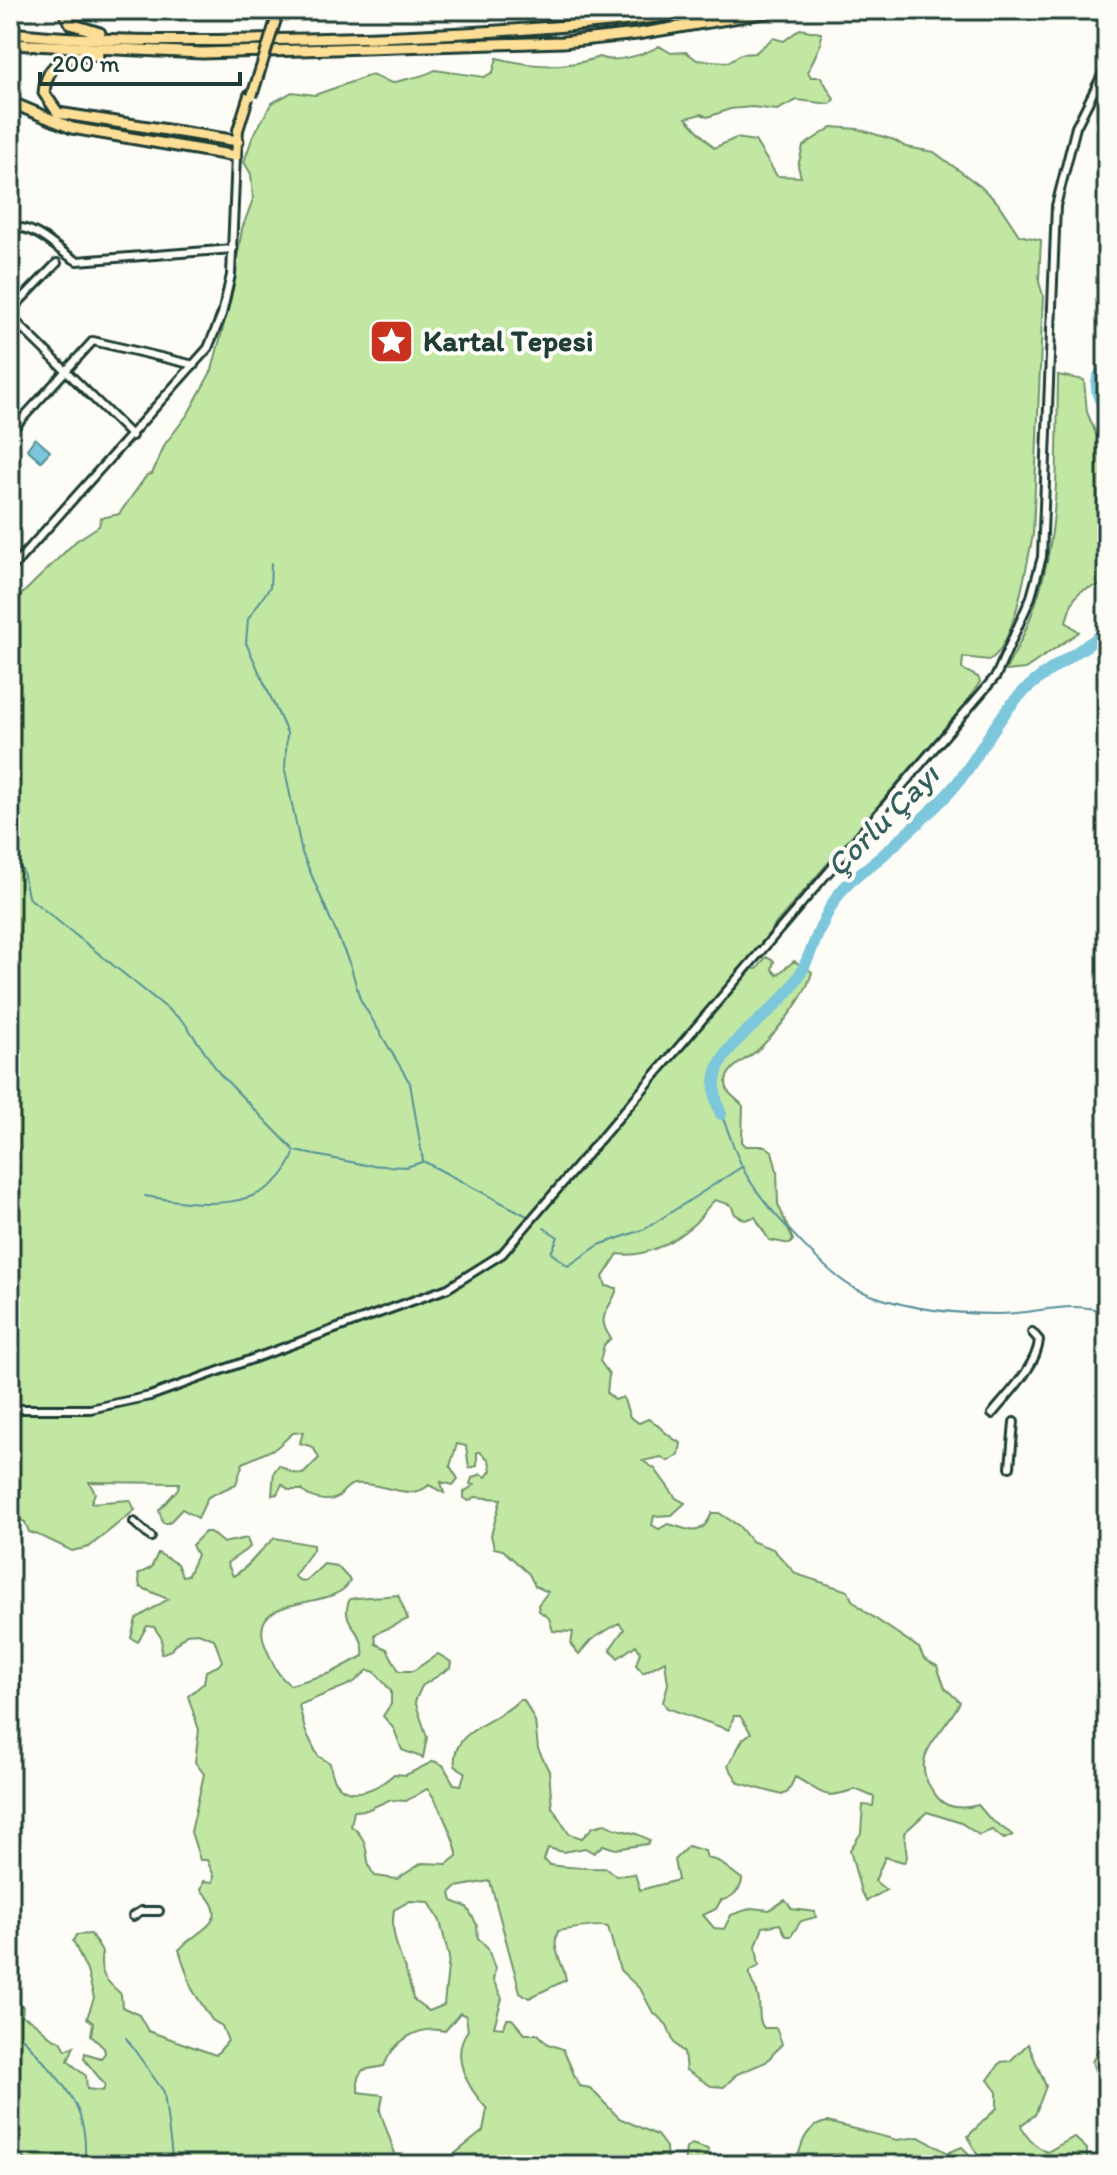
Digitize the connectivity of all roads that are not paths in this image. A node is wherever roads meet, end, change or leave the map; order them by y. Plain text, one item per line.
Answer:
1 (63, 10) edge
2 (276, 10) edge
3 (710, 10) edge
4 (781, 10) edge
5 (10, 33) edge
6 (134, 39) junction
7 (10, 44) edge
8 (134, 52) junction
9 (1107, 65) edge
10 (10, 102) edge
11 (238, 141) junction
12 (236, 156) junction
13 (10, 227) edge
14 (233, 249) junction
15 (57, 263) dead end
16 (10, 314) edge
17 (194, 365) junction
18 (66, 372) junction
19 (10, 432) edge
20 (132, 436) junction
21 (11, 565) edge
22 (1032, 1332) dead end
23 (10, 1409) edge
24 (992, 1414) dead end
25 (1014, 1422) dead end
26 (1010, 1467) dead end
27 (134, 1522) dead end
28 (151, 1537) dead end
29 (159, 1911) dead end
30 (133, 1916) dead end

1 - 6 highway
2 - 11 main road, bridge
3 - 6 highway
4 - 8 highway
5 - 6 highway
7 - 8 highway
8 - 11 highway
9 - 23 street
10 - 12 highway
11 - 12 main road
12 - 14 street
13 - 14 street
14 - 17 street
15 - 16 street
16 - 18 street
17 - 18 street
17 - 20 street
18 - 19 street
18 - 20 street
20 - 21 street
22 - 24 street
25 - 26 street
27 - 28 street
29 - 30 street

